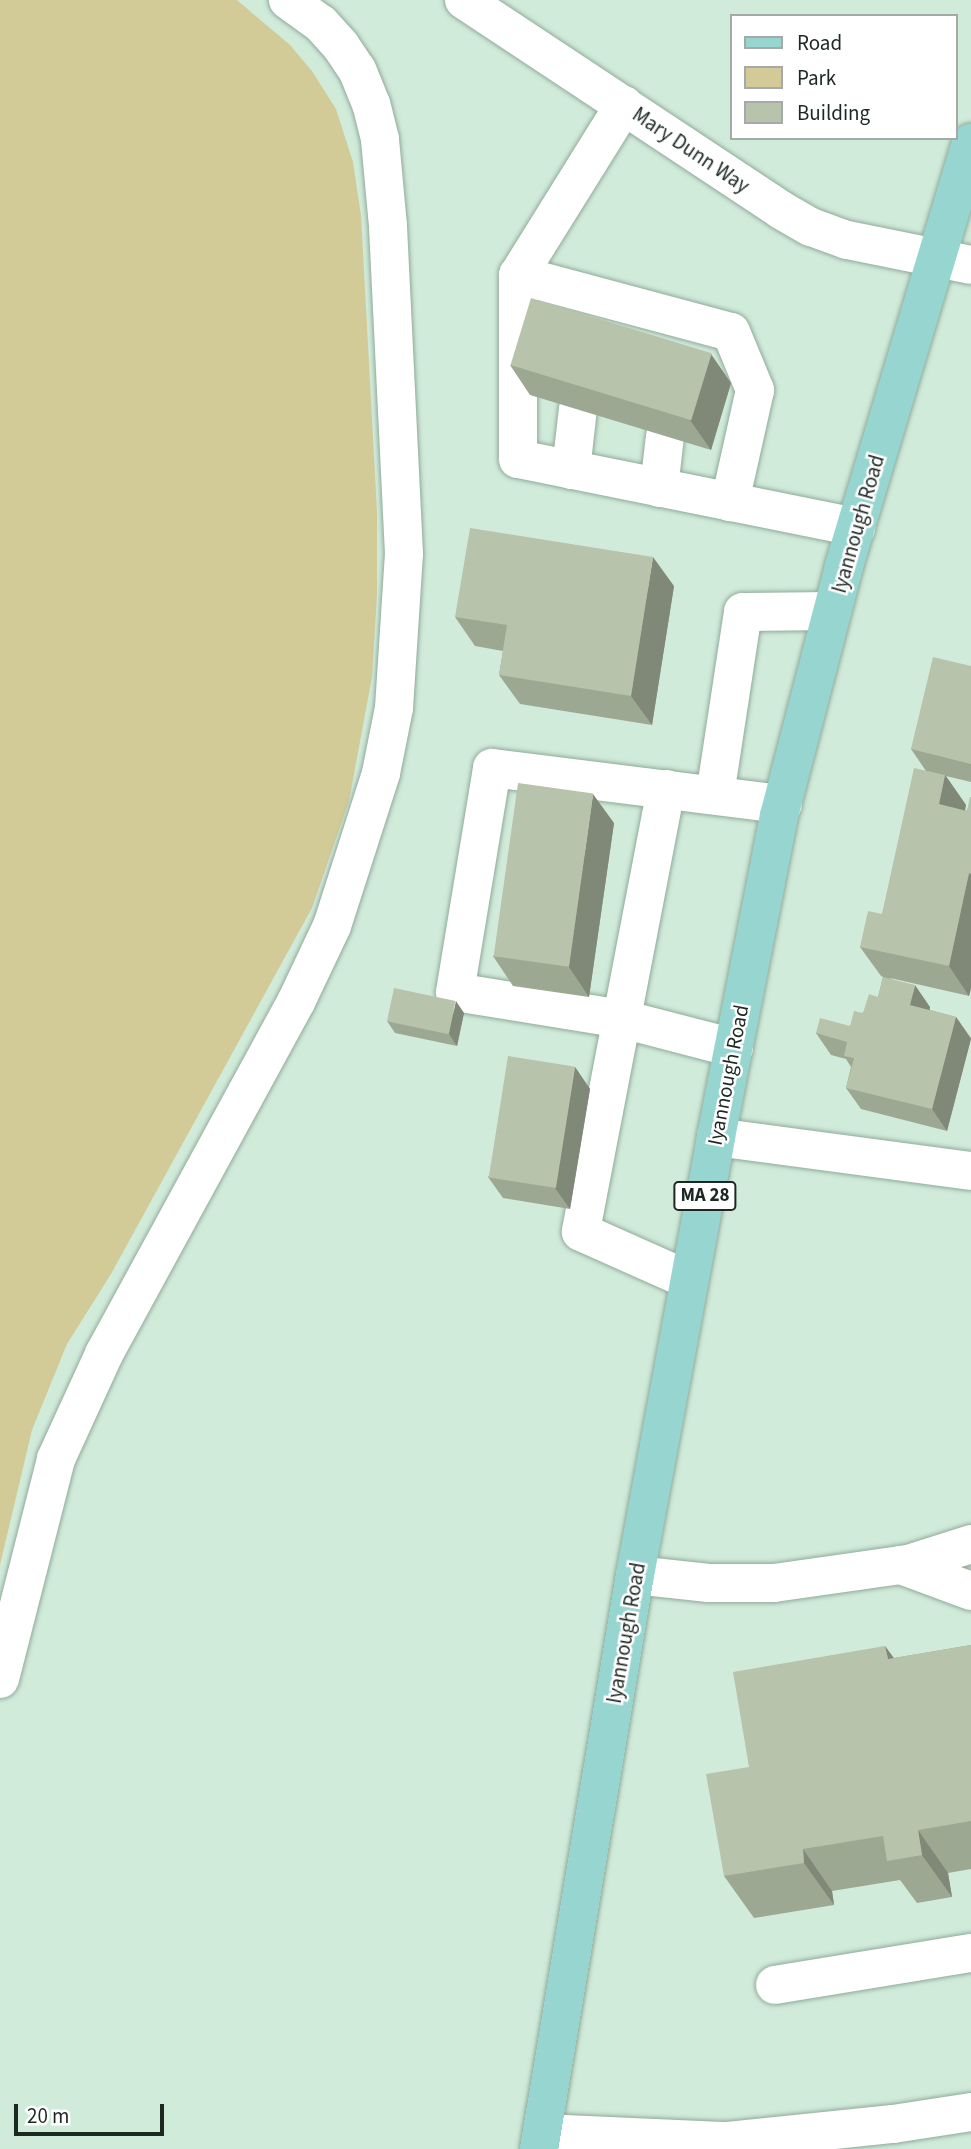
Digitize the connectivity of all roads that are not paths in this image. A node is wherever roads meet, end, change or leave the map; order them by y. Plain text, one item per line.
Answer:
1 (288, 0) edge
2 (464, 0) edge
3 (624, 105) junction
4 (971, 143) edge
5 (954, 261) edge
6 (518, 275) junction
7 (578, 409) edge
8 (665, 436) edge
9 (571, 470) junction
10 (659, 488) junction
11 (730, 502) junction
12 (856, 527) junction
13 (832, 611) junction
14 (666, 789) junction
15 (715, 795) junction
16 (783, 804) junction
17 (622, 1019) junction
18 (734, 1048) junction
19 (716, 1137) junction
20 (971, 1171) edge
21 (689, 1280) junction
22 (971, 1544) edge
23 (901, 1565) junction
24 (635, 1575) junction
25 (971, 1591) edge
26 (0, 1679) edge
27 (971, 1952) edge
28 (775, 1984) dead end
29 (971, 2112) edge
30 (894, 2136) edge
31 (540, 2141) edge
32 (729, 2145) edge

1 - 26 street
2 - 3 street, Mary Dunn Way
3 - 5 street, Mary Dunn Way
3 - 6 street
4 - 5 main road, Iyannough Road / MA 28
5 - 12 main road, Iyannough Road / MA 28
6 - 9 street
6 - 11 street
7 - 9 street
8 - 10 street
9 - 10 street
10 - 11 street
11 - 12 street
12 - 13 main road, Iyannough Road / MA 28
13 - 15 street
13 - 16 main road, Iyannough Road / MA 28
14 - 15 street
14 - 17 street
14 - 17 street
15 - 16 street
16 - 18 main road, Iyannough Road / MA 28
17 - 18 street
17 - 21 street
18 - 19 main road, Iyannough Road / MA 28
19 - 20 street
19 - 21 main road, Iyannough Road / MA 28
21 - 24 main road, Iyannough Road / MA 28
22 - 23 street
23 - 24 street
23 - 25 street
24 - 31 main road, Iyannough Road / MA 28
27 - 28 street
29 - 30 street
30 - 32 street
31 - 32 street

